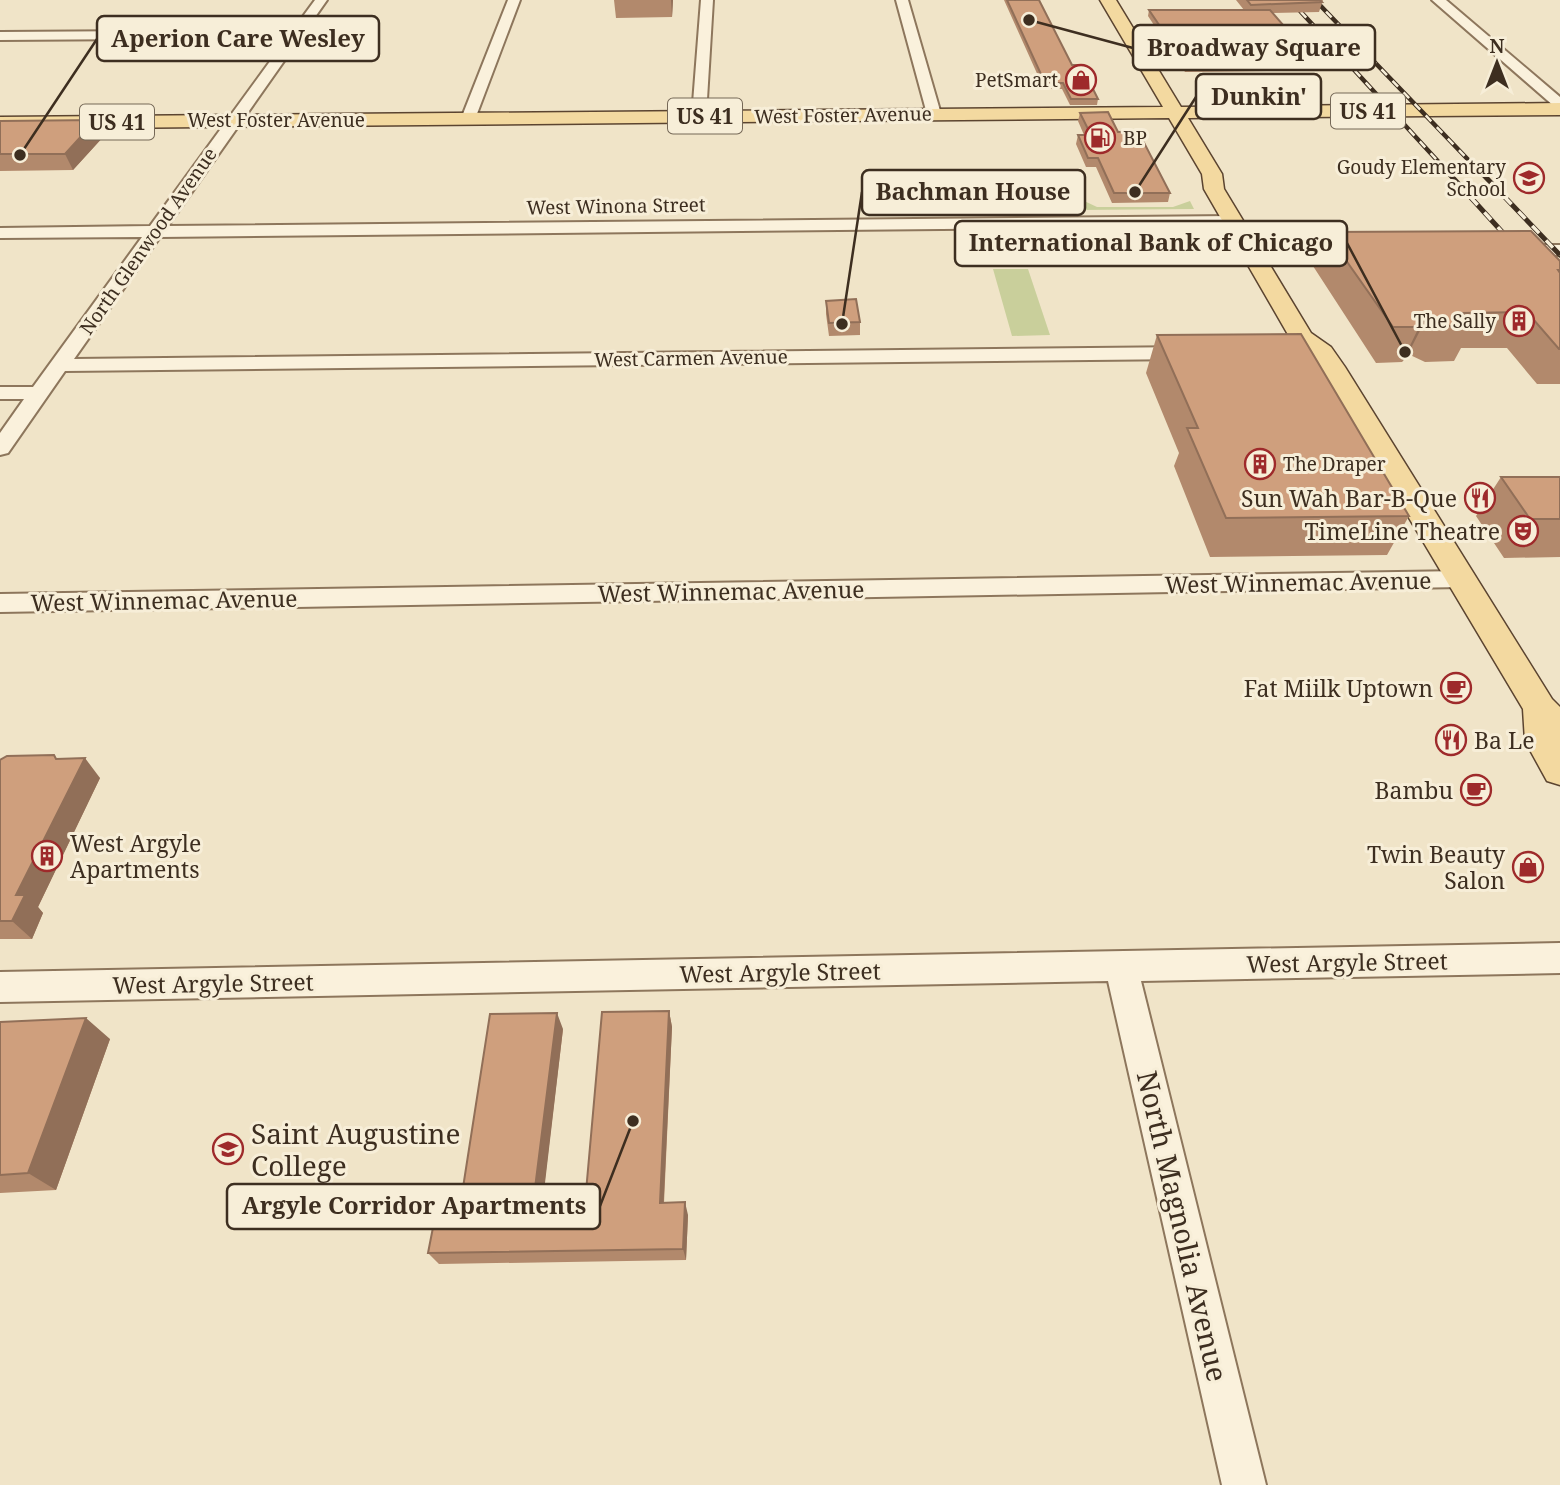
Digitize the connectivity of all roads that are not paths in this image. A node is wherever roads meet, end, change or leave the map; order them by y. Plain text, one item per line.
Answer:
1 (321, 0) edge
2 (514, 0) edge
3 (707, 0) edge
4 (902, 0) edge
5 (1108, 0) edge
6 (1438, 0) edge
7 (296, 34) junction
8 (0, 36) edge
9 (1560, 107) edge
10 (1177, 112) junction
11 (934, 114) junction
12 (699, 117) junction
13 (468, 118) junction
14 (233, 121) junction
15 (0, 123) edge
16 (1212, 174) junction
17 (1232, 221) junction
18 (155, 231) junction
19 (0, 233) edge
20 (1494, 250) edge
21 (1560, 250) edge
22 (1261, 252) junction
23 (1380, 252) edge
24 (1289, 352) edge
25 (1322, 352) junction
26 (1212, 353) edge
27 (59, 365) junction
28 (0, 393) edge
29 (40, 393) junction
30 (0, 448) edge
31 (1462, 579) junction
32 (0, 603) edge
33 (1553, 715) edge
34 (1560, 771) edge
35 (1560, 958) edge
36 (1121, 966) junction
37 (0, 987) edge
38 (1244, 1485) edge

1 - 7 street, North Glenwood Avenue
2 - 13 street
3 - 12 street
4 - 11 street
5 - 10 main road
6 - 9 street
7 - 8 street
7 - 14 street, North Glenwood Avenue
9 - 10 main road, West Foster Avenue / US 41
10 - 11 main road, West Foster Avenue / US 41
10 - 16 main road
11 - 12 main road, West Foster Avenue / US 41
12 - 13 main road, West Foster Avenue / US 41
13 - 14 main road, West Foster Avenue / US 41
14 - 15 main road, West Foster Avenue / US 41
14 - 18 street, North Glenwood Avenue
16 - 17 main road
16 - 22 main road
17 - 18 street, West Winona Street
17 - 22 main road
18 - 19 street, West Winona Street
18 - 27 street, North Glenwood Avenue
20 - 21 street
22 - 23 street
22 - 25 main road
24 - 25 street
25 - 31 main road
26 - 27 street, West Carmen Avenue
27 - 29 street, North Glenwood Avenue
28 - 29 street
29 - 30 street, North Glenwood Avenue
31 - 32 street, West Winnemac Avenue
31 - 33 main road
33 - 34 main road
35 - 36 street, West Argyle Street
36 - 37 street, West Argyle Street
36 - 38 street, North Magnolia Avenue

